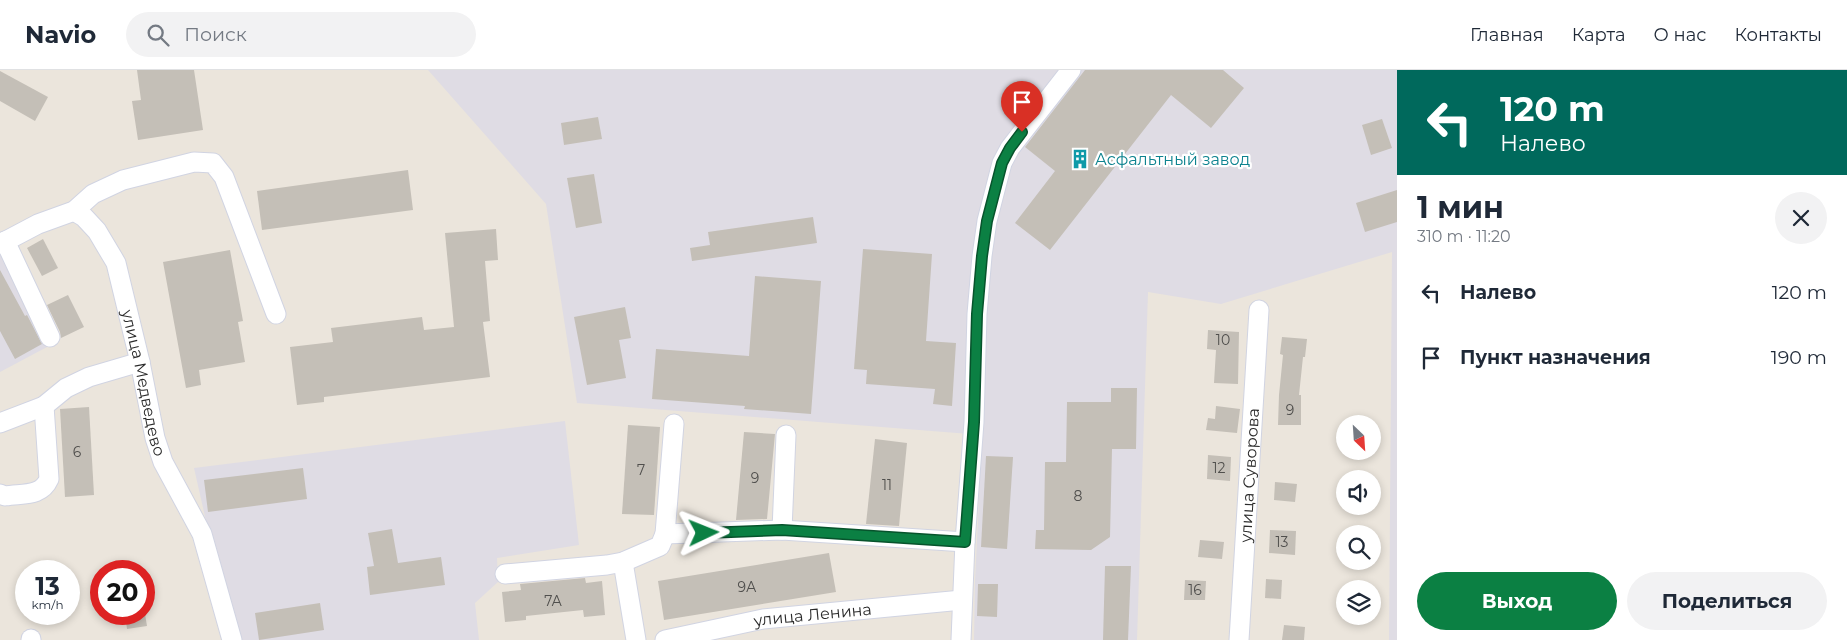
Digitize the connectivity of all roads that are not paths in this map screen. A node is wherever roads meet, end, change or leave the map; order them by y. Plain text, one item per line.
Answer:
1 (1071, 70) edge
2 (74, 211) junction
3 (3, 242) edge
4 (1260, 310) dead end
5 (276, 314) dead end
6 (50, 337) dead end
7 (140, 362) junction
8 (44, 406) junction
9 (0, 423) edge
10 (674, 424) dead end
11 (786, 436) dead end
12 (0, 494) edge
13 (782, 530) junction
14 (665, 534) junction
15 (965, 542) junction
16 (623, 562) junction
17 (505, 574) dead end
18 (962, 600) junction
19 (232, 640) edge
20 (636, 640) edge
21 (665, 640) edge
22 (961, 640) edge
23 (1239, 640) edge

1 - 15 street
2 - 3 street
2 - 5 street
2 - 7 street, улица Медведево
3 - 6 street
4 - 23 street, улица Суворова
7 - 8 street
7 - 19 street, улица Медведево
8 - 9 street
8 - 12 street
10 - 14 street
11 - 13 street
13 - 14 street
13 - 15 street
14 - 16 street
15 - 18 street
16 - 17 street
16 - 20 street
18 - 21 street, улица Ленина
18 - 22 street

